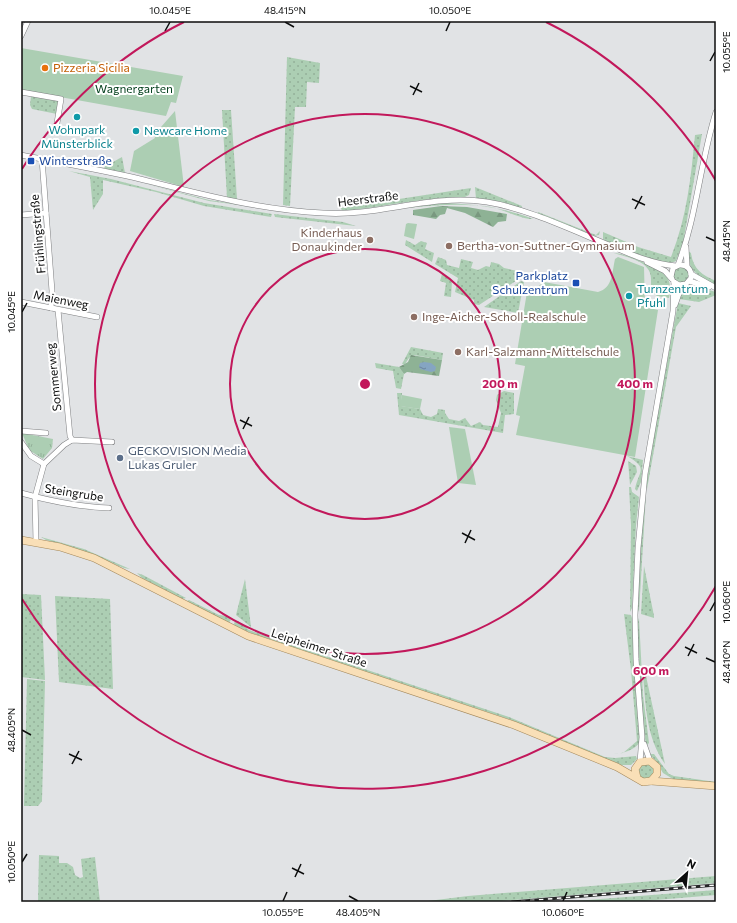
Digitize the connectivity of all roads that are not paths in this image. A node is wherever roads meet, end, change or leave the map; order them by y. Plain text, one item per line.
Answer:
1 (25, 22) edge
2 (21, 36) edge
3 (21, 92) edge
4 (716, 112) edge
5 (57, 124) dead end
6 (21, 155) edge
7 (42, 159) junction
8 (46, 213) junction
9 (21, 215) edge
10 (686, 245) junction
11 (637, 257) junction
12 (677, 266) junction
13 (687, 266) junction
14 (691, 274) junction
15 (671, 277) junction
16 (689, 281) junction
17 (674, 282) junction
18 (682, 285) junction
19 (716, 289) edge
20 (21, 302) edge
21 (52, 308) junction
22 (58, 310) junction
23 (673, 311) junction
24 (97, 317) dead end
25 (21, 431) edge
26 (46, 433) dead end
27 (72, 440) junction
28 (21, 442) edge
29 (112, 442) dead end
30 (44, 464) junction
31 (21, 493) edge
32 (35, 497) junction
33 (109, 508) dead end
34 (21, 540) edge
35 (36, 542) junction
36 (642, 737) junction
37 (650, 761) junction
38 (638, 764) junction
39 (616, 767) junction
40 (657, 771) junction
41 (637, 778) junction
42 (651, 781) junction
43 (671, 782) junction
44 (716, 786) edge

1 - 2 street
3 - 5 street
4 - 10 street
6 - 7 street, Heerstraße
7 - 8 street, Frühlingstraße
7 - 11 street, Heerstraße
8 - 9 street
8 - 21 street, Frühlingstraße
10 - 12 street
10 - 13 street
11 - 12 street, Heerstraße
11 - 15 street, Heerstraße
12 - 13 street
12 - 15 street
13 - 14 street
14 - 16 street
14 - 19 street
15 - 17 street, Heerstraße
16 - 18 street
16 - 19 street
17 - 18 street
17 - 23 street
18 - 23 street
20 - 21 street, Maienweg
21 - 22 street, Maienweg
22 - 24 street, Maienweg
22 - 27 street, Sommerweg
23 - 36 street
25 - 26 street
27 - 29 street
27 - 30 street
28 - 30 street
30 - 32 street
31 - 32 street, Steingrube
32 - 33 street, Steingrube
32 - 35 street
34 - 35 main road, Leipheimer Straße
35 - 39 main road, Leipheimer Straße
36 - 37 street
36 - 38 street
37 - 38 main road
37 - 40 main road
38 - 39 main road, Leipheimer Straße
38 - 41 main road
39 - 41 main road, Leipheimer Straße
40 - 42 main road
40 - 43 main road
41 - 42 main road
42 - 43 main road
43 - 44 main road

